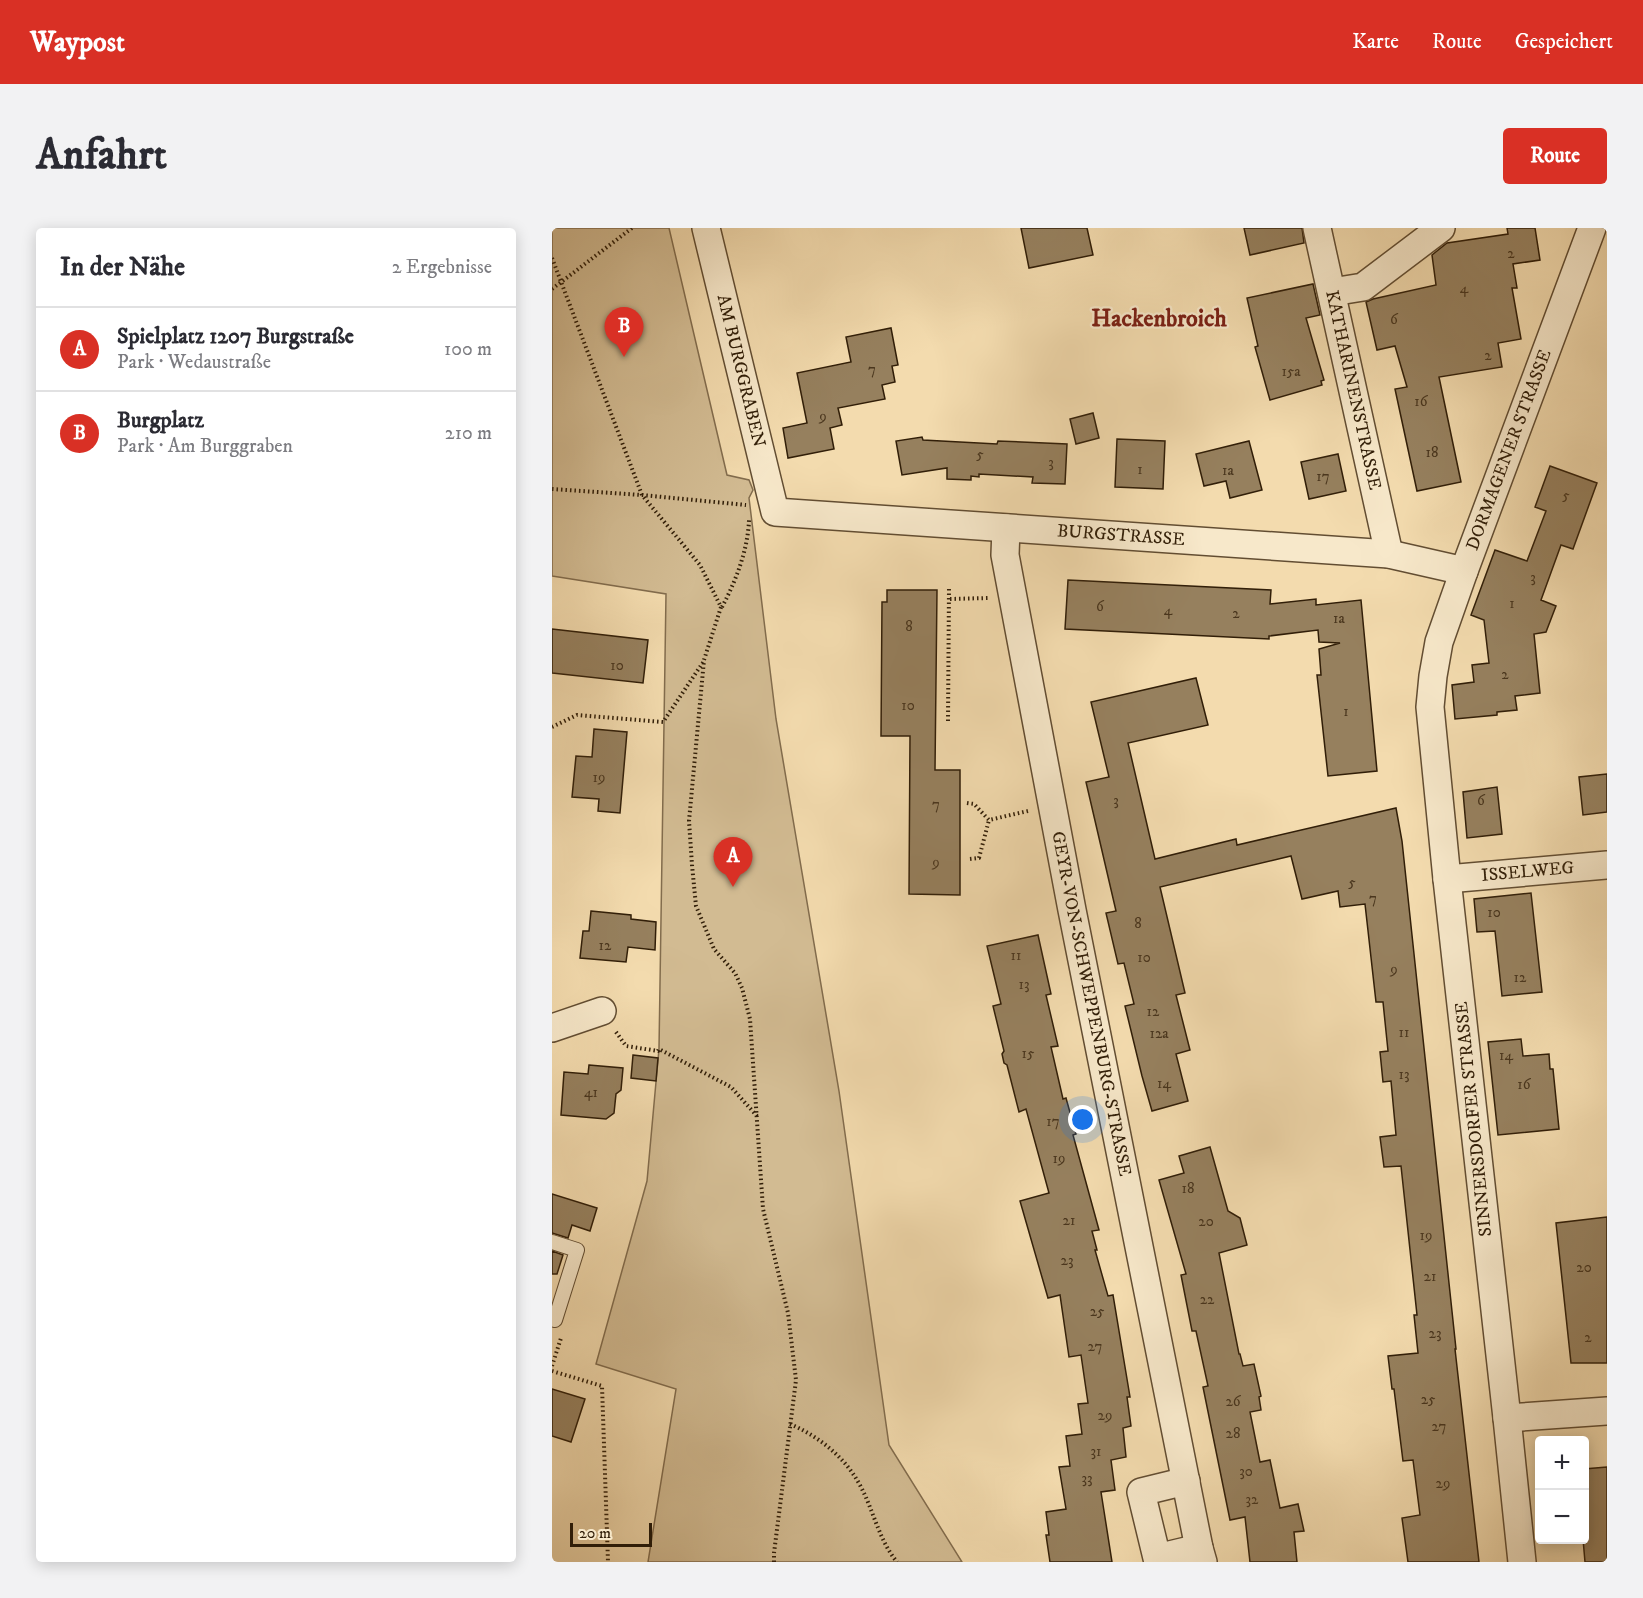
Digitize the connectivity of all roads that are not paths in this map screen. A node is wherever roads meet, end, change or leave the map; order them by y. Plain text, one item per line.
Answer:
1 (706, 228) edge
2 (1317, 228) edge
3 (1440, 228) edge
4 (1592, 228) edge
5 (1332, 292) junction
6 (775, 512) joint
7 (1006, 528) junction
8 (1389, 554) junction
9 (1464, 572) junction
10 (1432, 676) joint
11 (1607, 865) edge
12 (1447, 879) junction
13 (602, 1011) road end
14 (552, 1028) edge
15 (552, 1242) edge
16 (552, 1319) edge
17 (1607, 1411) edge
18 (1507, 1418) junction
19 (1186, 1481) junction
20 (1201, 1555) edge
21 (1522, 1562) edge

1 - 6 street, AM BURGGRABEN
2 - 5 street, KATHARINENSTRASSE
3 - 5 street
4 - 9 street, DORMAGENER STRASSE
5 - 8 street, KATHARINENSTRASSE
6 - 7 street, BURGSTRASSE
7 - 8 street, BURGSTRASSE
7 - 19 street, GEYR-VON-SCHWEPPENBURG-STRASSE
8 - 9 street, BURGSTRASSE
9 - 10 street, DORMAGENER STRASSE
10 - 12 street, SINNERSDORFER STRASSE
11 - 12 street, ISSELWEG
12 - 18 street, SINNERSDORFER STRASSE
13 - 14 street
15 - 16 lane
17 - 18 street
18 - 21 street, SINNERSDORFER STRASSE
19 - 20 street, GEYR-VON-SCHWEPPENBURG-STRASSE
19 - 20 street, GEYR-VON-SCHWEPPENBURG-STRASSE

